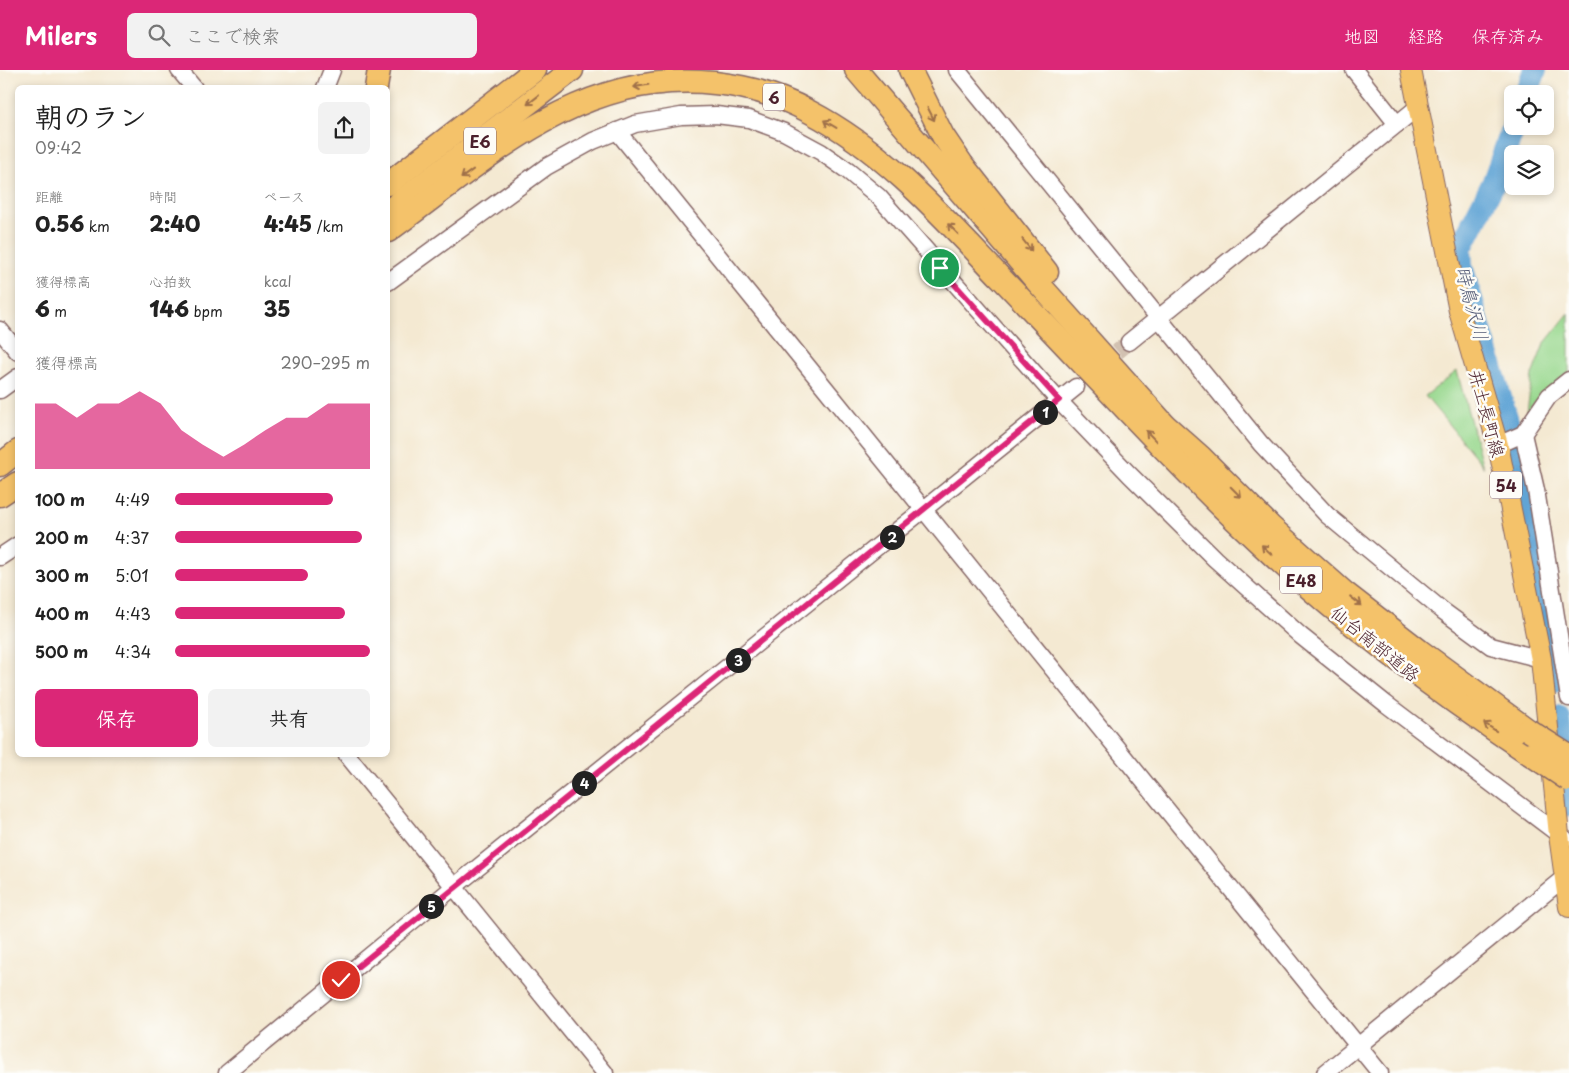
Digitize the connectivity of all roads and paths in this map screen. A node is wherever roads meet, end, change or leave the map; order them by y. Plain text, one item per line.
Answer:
1 (179, 70) edge
2 (332, 70) edge
3 (379, 70) edge
4 (536, 70) edge
5 (572, 70) edge
6 (840, 70) edge
7 (856, 70) edge
8 (910, 70) edge
9 (957, 70) edge
10 (1354, 70) edge
11 (1411, 70) edge
12 (192, 85) edge
13 (326, 85) edge
14 (376, 85) edge
15 (1418, 107) junction
16 (1397, 124) junction
17 (617, 131) junction
18 (390, 182) edge
19 (390, 209) edge
20 (390, 230) edge
21 (390, 281) edge
22 (1158, 319) junction
23 (0, 330) edge
24 (1129, 342) tunnel mouth
25 (15, 348) edge
26 (1097, 377) junction
27 (15, 379) edge
28 (1569, 380) edge
29 (1076, 387) dead end
30 (0, 390) edge
31 (1059, 400) junction
32 (1523, 434) junction
33 (1498, 445) junction
34 (15, 454) edge
35 (15, 457) edge
36 (1201, 457) junction
37 (0, 466) edge
38 (15, 485) edge
39 (0, 495) edge
40 (924, 511) junction
41 (15, 547) edge
42 (0, 556) edge
43 (1541, 659) junction
44 (1544, 692) junction
45 (1569, 698) edge
46 (1569, 706) edge
47 (1569, 756) edge
48 (349, 757) edge
49 (1569, 780) edge
50 (1564, 838) edge
51 (1565, 877) junction
52 (455, 886) junction
53 (1569, 907) edge
54 (1358, 1046) junction
55 (227, 1073) edge
56 (605, 1073) edge
57 (1325, 1073) edge
58 (1380, 1073) edge

1 - 12 street
2 - 13 street
3 - 14 highway
4 - 18 highway, E6
5 -> 19 highway, E6
6 - 26 highway
7 - 36 highway
8 -> 36 highway
9 - 22 street
10 - 16 street
11 - 15 main road, 井土長町線 / 54
15 - 16 street
15 - 33 main road, 井土長町線 / 54
16 - 22 street
17 - 21 street
17 - 31 street
17 - 40 street
26 -> 20 highway, 6
22 - 24 street
22 - 43 street
23 - 25 street
49 -> 26 highway, 仙台南部道路 / E48, bridge
27 - 30 street
28 - 32 street
29 - 31 street
31 - 40 street
31 - 50 street
32 - 33 street
32 - 45 street
33 - 43 main road, 井土長町線 / 54
34 - 37 highway
35 - 37 highway
36 -> 47 highway, 仙台南部道路 / E48, bridge
38 - 39 highway
40 - 52 street
40 - 54 street
41 - 42 street
43 - 44 main road, 井土長町線 / 54
44 - 46 street
44 - 50 main road, 井土長町線 / 54
48 - 52 street
50 - 51 main road, 井土長町線 / 54
51 - 53 main road, 井土長町線 / 54
51 - 54 street
52 - 55 street
52 - 56 street
54 - 57 street
54 - 58 street

